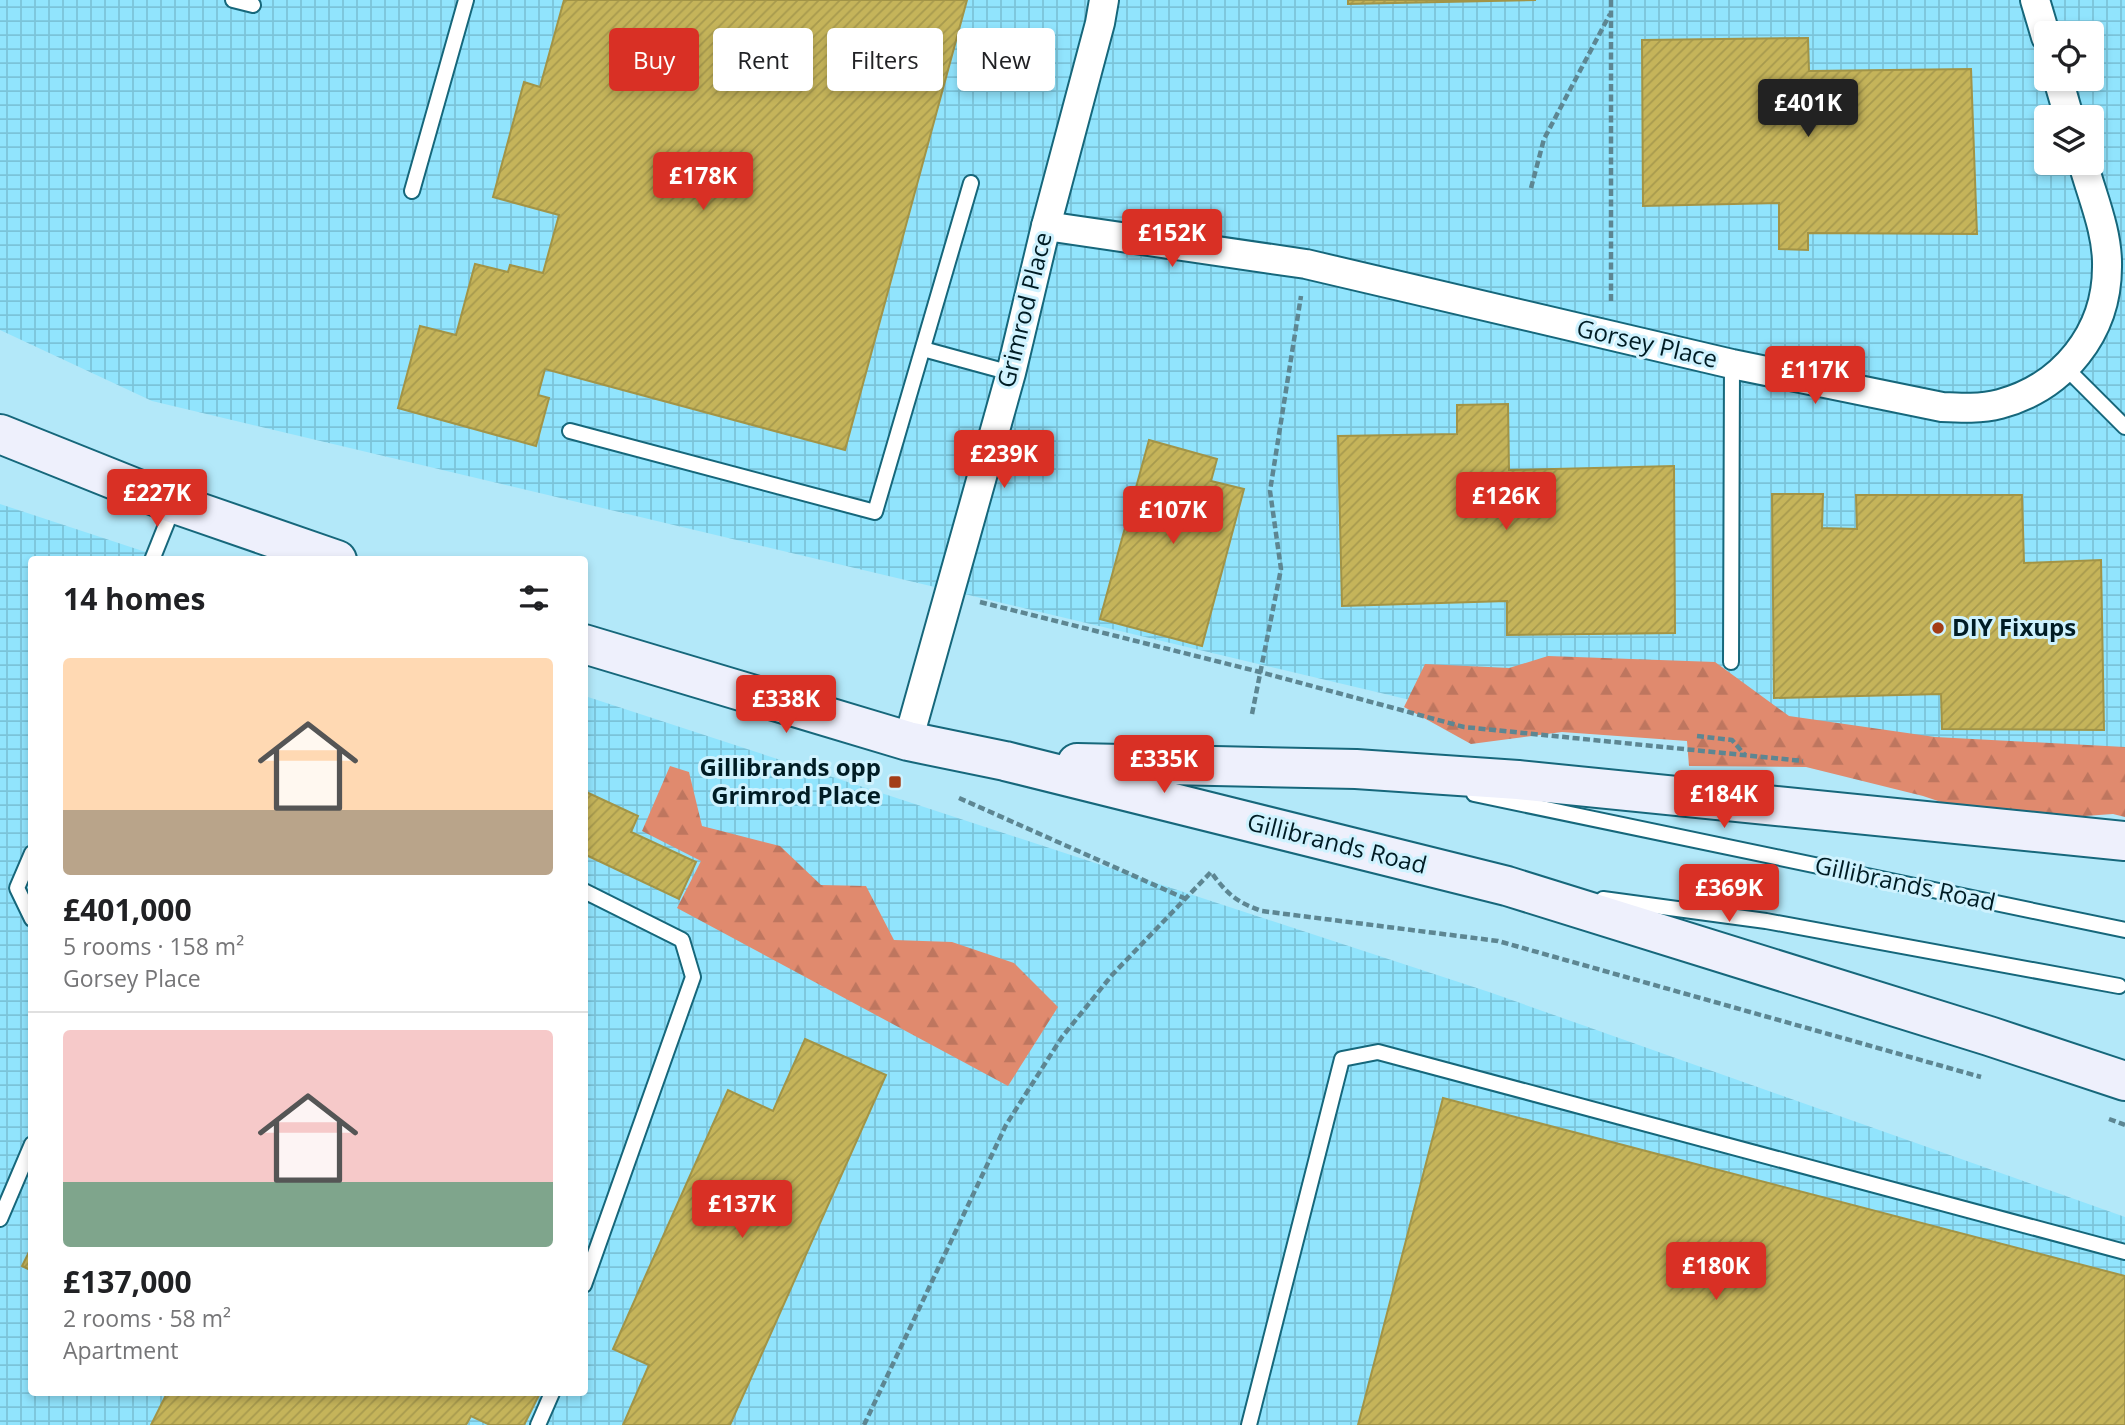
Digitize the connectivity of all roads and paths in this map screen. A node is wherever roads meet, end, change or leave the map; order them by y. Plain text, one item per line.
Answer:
1 (233, 0) edge
2 (466, 0) edge
3 (1104, 0) edge
4 (1611, 0) edge
5 (2035, 0) edge
6 (253, 5) dead end
7 (1611, 13) junction
8 (2041, 21) edge
9 (2086, 175) edge
10 (971, 183) dead end
11 (1531, 188) dead end
12 (412, 191) dead end
13 (1046, 226) junction
14 (1306, 264) junction
15 (1611, 336) junction
16 (923, 349) junction
17 (1731, 364) junction
18 (2065, 367) junction
19 (1011, 373) junction
20 (2125, 426) edge
21 (570, 431) dead end
22 (0, 434) edge
23 (175, 504) junction
24 (154, 556) edge
25 (325, 556) edge
26 (949, 594) junction
27 (588, 645) edge
28 (1731, 662) dead end
29 (1261, 672) junction
30 (1252, 714) dead end
31 (1697, 736) dead end
32 (908, 741) junction
33 (1746, 756) junction
34 (1005, 761) junction
35 (1803, 761) dead end
36 (1356, 769) junction
37 (958, 798) dead end
38 (2125, 841) edge
39 (28, 863) edge
40 (1507, 886) junction
41 (588, 893) edge
42 (1186, 899) junction
43 (28, 910) edge
44 (2125, 930) edge
45 (2119, 986) dead end
46 (1991, 1079) dead end
47 (2125, 1081) edge
48 (2101, 1116) dead end
49 (2125, 1125) edge
50 (28, 1153) edge
51 (0, 1219) edge
52 (2125, 1252) edge
53 (588, 1274) edge
54 (551, 1396) edge
55 (538, 1425) edge
56 (864, 1425) edge
57 (1248, 1425) edge

1 - 6 lane
2 - 12 lane
3 - 13 street, Grimrod Place
4 - 7 path
5 - 8 street
7 - 11 path
7 - 15 path
9 - 18 street, Gorsey Place
10 - 16 lane
13 - 14 street, Gorsey Place
13 - 19 street, Grimrod Place
14 - 15 street, Gorsey Place
14 - 29 path
15 - 17 street, Gorsey Place
16 - 19 lane
16 - 21 lane
17 - 18 street, Gorsey Place
17 - 28 lane
18 - 20 lane
19 - 26 street, Grimrod Place
22 - 23 street
23 - 24 lane
23 - 25 street
26 - 29 path
26 - 32 street, Grimrod Place
27 - 32 street, Gillibrands Road
29 - 30 path
29 - 33 path
31 - 33 path
32 - 34 street, Gillibrands Road
33 - 35 path
34 - 36 street, Gillibrands Road
34 - 40 street, Gillibrands Road
36 - 38 street, Gillibrands Road
36 - 44 lane, Gillibrands Road
37 - 42 path
39 - 43 lane
40 - 45 lane, Gillibrands Road
40 - 47 street, Gillibrands Road
41 - 53 lane
42 - 46 path
42 - 56 path
48 - 49 path
50 - 51 lane
52 - 57 lane
54 - 55 lane

